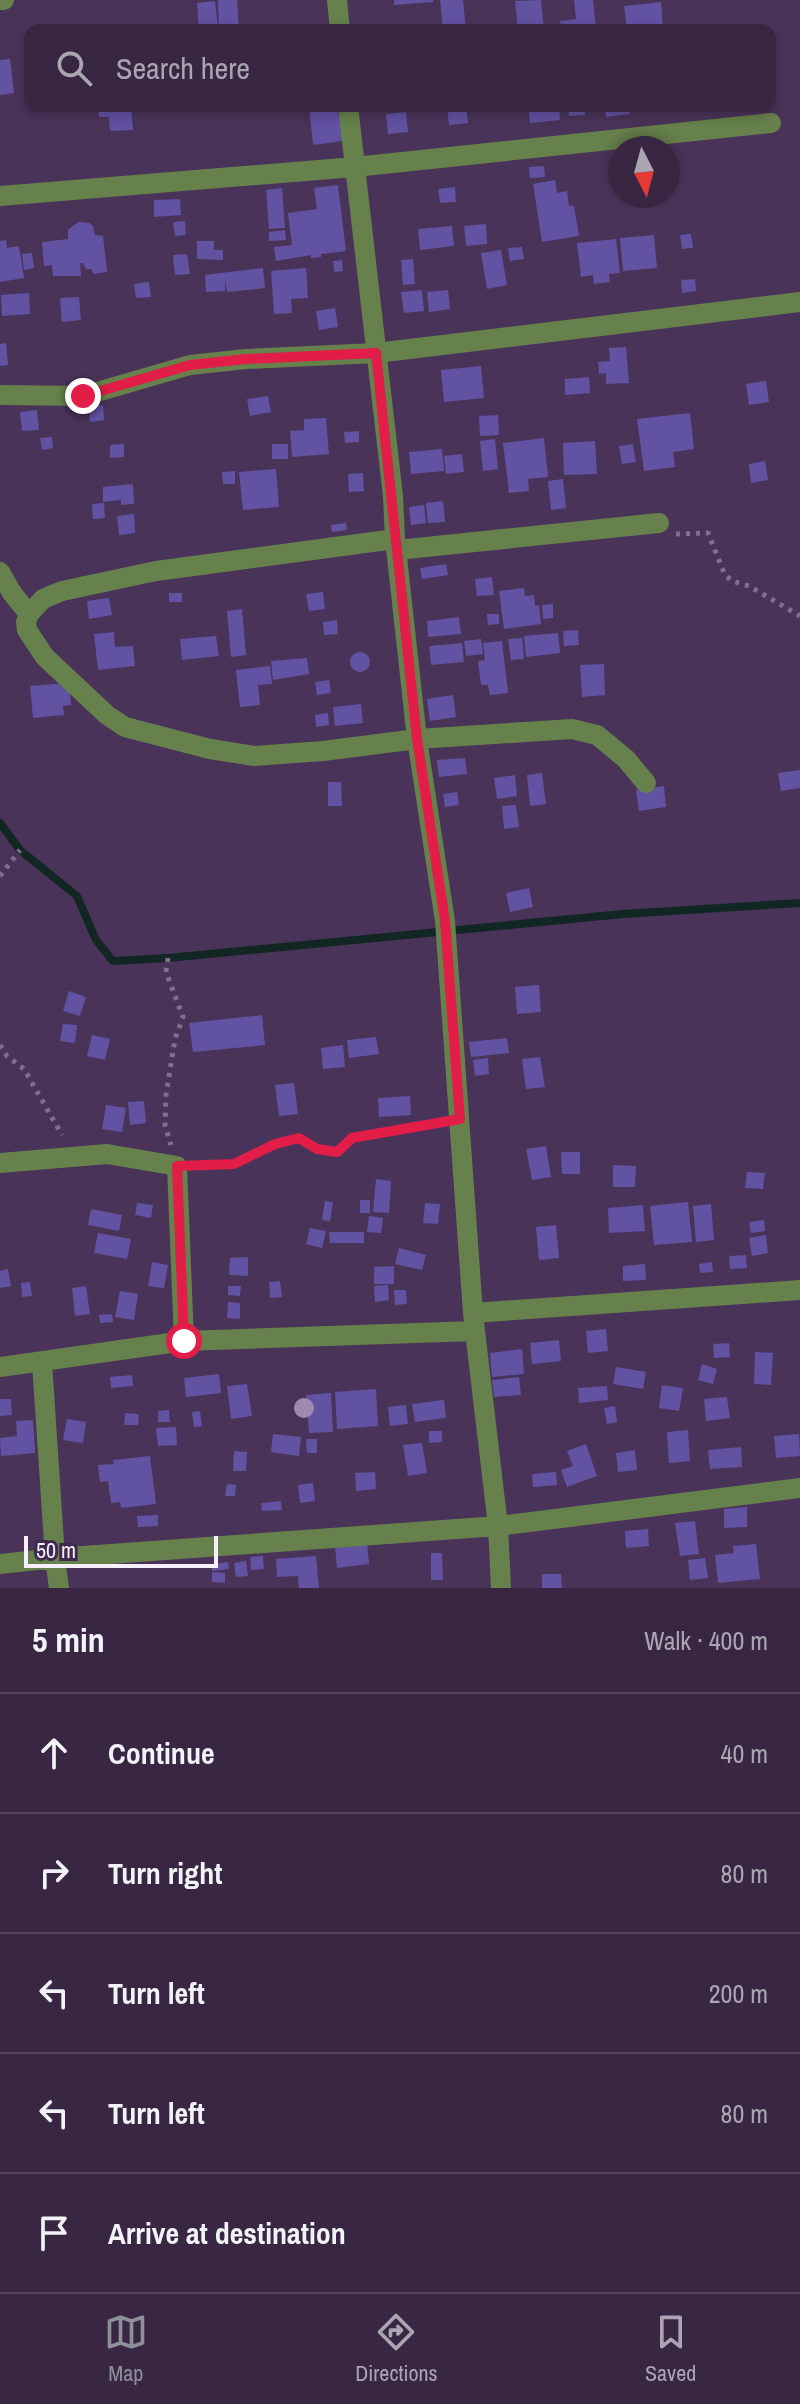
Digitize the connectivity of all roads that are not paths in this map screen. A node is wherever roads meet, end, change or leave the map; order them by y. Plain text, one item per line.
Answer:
1 (337, 0) edge
2 (339, 24) edge
3 (349, 112) edge
4 (771, 123) dead end
5 (355, 167) junction
6 (0, 196) edge
7 (800, 302) edge
8 (376, 353) junction
9 (0, 395) edge
10 (659, 523) road end
11 (396, 544) junction
12 (0, 572) edge
13 (29, 614) junction
14 (417, 739) junction
15 (646, 783) dead end
16 (0, 1163) edge
17 (800, 1290) edge
18 (474, 1322) junction
19 (184, 1341) junction
20 (42, 1362) junction
21 (0, 1367) edge
22 (800, 1488) edge
23 (498, 1526) junction
24 (55, 1558) junction
25 (0, 1564) edge
26 (59, 1588) edge
27 (501, 1588) edge

1 - 2 street
3 - 5 street
4 - 5 street
5 - 6 street
5 - 8 street
7 - 8 street
8 - 9 street
8 - 11 street
10 - 11 street
11 - 13 street
11 - 14 street
12 - 13 street
13 - 14 street
14 - 15 street
14 - 18 street
16 - 19 street
17 - 18 street
18 - 19 street
18 - 23 street
19 - 20 street
20 - 21 street
20 - 24 street
22 - 23 street
23 - 24 street
23 - 27 street
24 - 25 street
24 - 26 street

